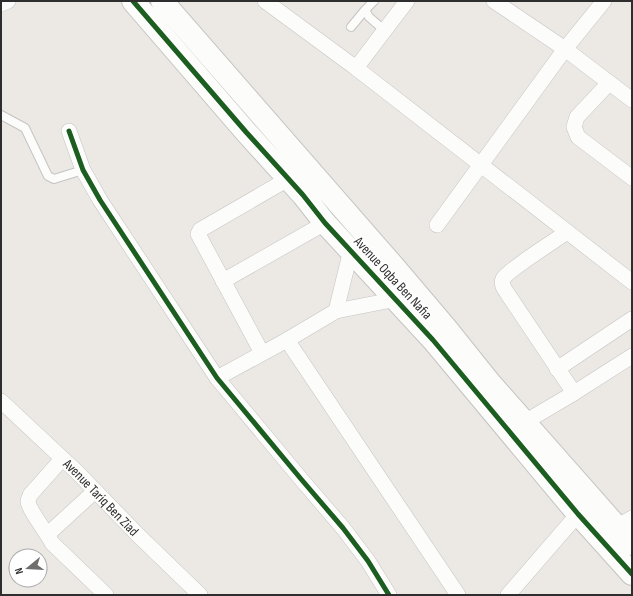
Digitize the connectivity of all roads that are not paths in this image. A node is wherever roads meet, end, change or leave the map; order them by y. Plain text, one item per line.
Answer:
1 (8, 1) edge
2 (133, 1) edge
3 (162, 1) edge
4 (265, 1) edge
5 (374, 1) edge
6 (407, 1) edge
7 (494, 1) edge
8 (604, 1) edge
9 (1, 4) edge
10 (365, 10) junction
11 (351, 27) dead end
12 (384, 30) junction
13 (565, 49) junction
14 (356, 68) junction
15 (610, 83) junction
16 (632, 100) edge
17 (1, 115) edge
18 (69, 131) dead end
19 (480, 165) junction
20 (82, 170) junction
21 (631, 175) edge
22 (288, 179) junction
23 (325, 223) junction
24 (437, 225) dead end
25 (567, 232) junction
26 (351, 250) junction
27 (224, 281) junction
28 (632, 282) edge
29 (397, 299) junction
30 (336, 311) junction
31 (632, 319) edge
32 (287, 340) junction
33 (262, 353) junction
34 (632, 356) edge
35 (557, 369) junction
36 (217, 378) junction
37 (574, 393) junction
38 (1, 401) edge
39 (525, 422) junction
40 (62, 459) junction
41 (95, 491) junction
42 (578, 514) junction
43 (624, 522) edge
44 (48, 534) junction
45 (632, 544) edge
46 (632, 574) edge
47 (106, 595) edge
48 (200, 595) edge
49 (389, 595) edge
50 (458, 595) edge
51 (508, 595) edge

1 - 9 street
2 - 22 street, Avenue Oqba Ben Nafia
3 - 39 street, Avenue Oqba Ben Nafia
4 - 14 street
5 - 10 lane
6 - 12 street
7 - 13 street
8 - 13 street
10 - 11 lane
10 - 12 lane
12 - 14 street
13 - 15 street
13 - 19 street
14 - 19 street
15 - 16 street
15 - 21 street
17 - 20 lane
18 - 20 street
19 - 24 street
19 - 25 street
20 - 36 street
22 - 23 street, Avenue Oqba Ben Nafia
22 - 27 street
23 - 26 street, Avenue Oqba Ben Nafia
23 - 27 street
25 - 28 street
25 - 35 street
26 - 29 street, Avenue Oqba Ben Nafia
26 - 30 street
27 - 33 street
29 - 30 street
29 - 42 street, Avenue Oqba Ben Nafia
30 - 32 street
31 - 35 street
32 - 33 street
32 - 50 street
33 - 36 street
34 - 37 street
35 - 37 street
36 - 49 street
37 - 39 street
38 - 40 street, Avenue Tariq Ben Ziad
39 - 43 street, Avenue Oqba Ben Nafia
40 - 41 street, Avenue Tariq Ben Ziad
40 - 44 street
41 - 44 street
41 - 48 street, Avenue Tariq Ben Ziad
42 - 46 street, Avenue Oqba Ben Nafia
42 - 51 street
43 - 45 street, Avenue Oqba Ben Nafia
44 - 47 street

